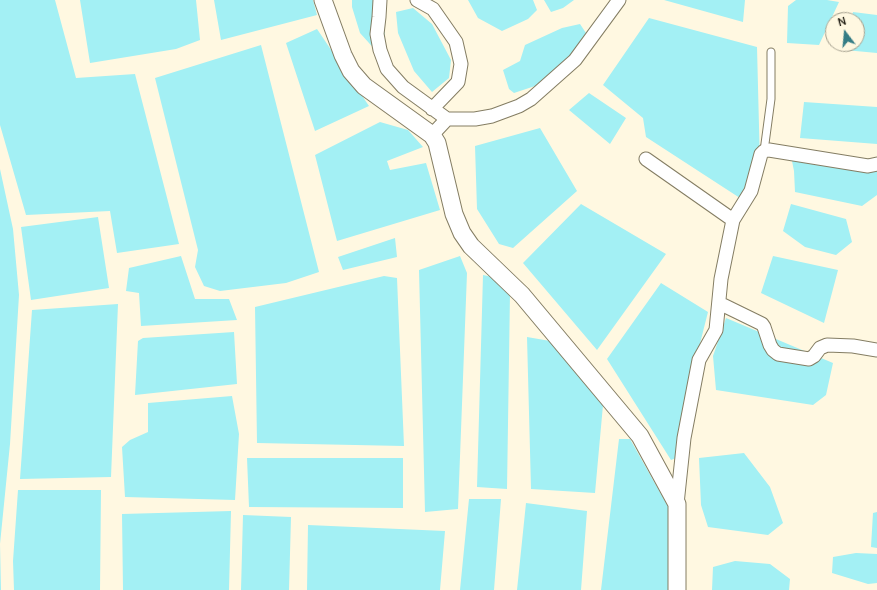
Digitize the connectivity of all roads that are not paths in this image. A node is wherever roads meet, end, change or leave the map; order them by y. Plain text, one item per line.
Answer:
1 (323, 0) edge
2 (380, 0) edge
3 (417, 0) edge
4 (619, 0) edge
5 (771, 52) dead end
6 (432, 109) junction
7 (447, 119) junction
8 (432, 135) junction
9 (764, 151) junction
10 (646, 159) dead end
11 (877, 164) edge
12 (733, 220) junction
13 (719, 303) junction
14 (877, 350) edge
15 (677, 504) junction
16 (677, 590) edge

1 - 8 street
2 - 6 street
3 - 6 street
4 - 7 street
5 - 9 lane
6 - 7 street
7 - 8 street
8 - 15 street
9 - 11 street
9 - 12 street
10 - 12 street
12 - 13 street
13 - 14 street
13 - 15 street
15 - 16 street

